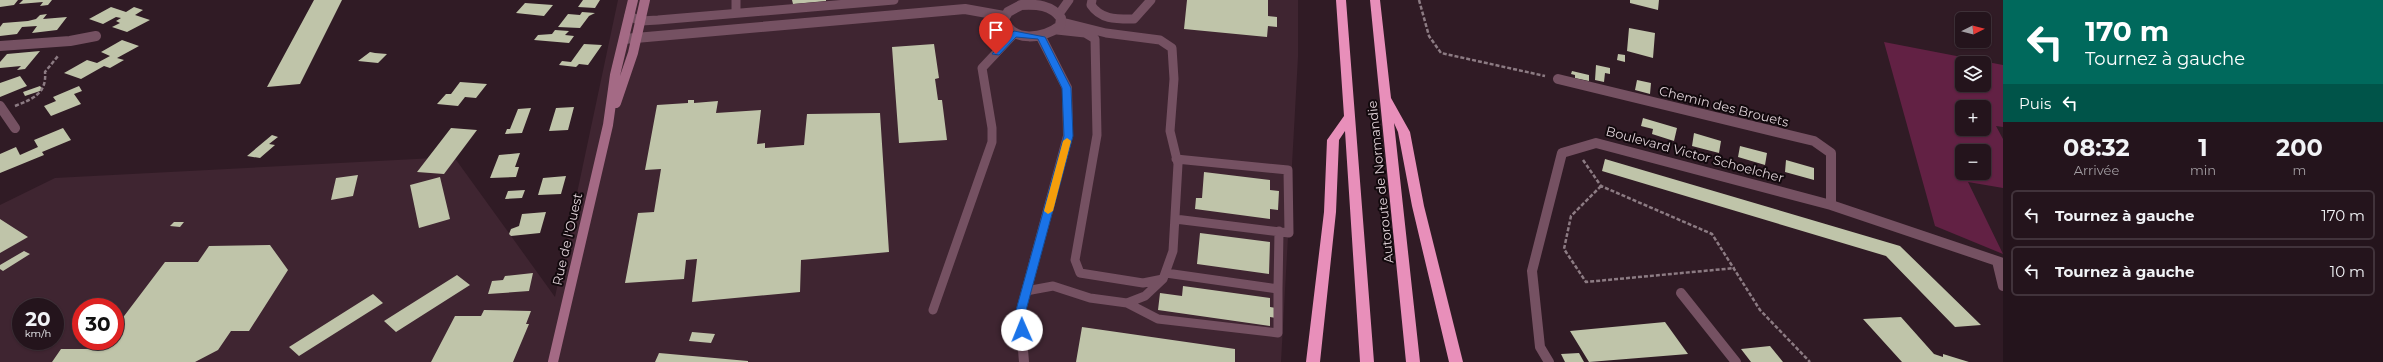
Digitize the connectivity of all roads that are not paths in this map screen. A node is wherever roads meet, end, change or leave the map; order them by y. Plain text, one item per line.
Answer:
1 (633, 0) edge
2 (645, 0) edge
3 (736, 0) edge
4 (894, 0) edge
5 (1069, 0) edge
6 (1092, 0) edge
7 (1151, 0) edge
8 (1341, 0) edge
9 (1375, 0) edge
10 (1042, 2) edge
11 (736, 12) junction
12 (629, 16) junction
13 (1004, 16) junction
14 (1060, 18) junction
15 (641, 21) junction
16 (1056, 30) junction
17 (1106, 33) junction
18 (1014, 34) junction
19 (96, 36) dead end
20 (1041, 37) junction
21 (637, 38) junction
22 (1095, 39) junction
23 (624, 40) junction
24 (0, 46) edge
25 (1558, 79) road end
26 (1385, 95) junction
27 (2, 108) edge
28 (1350, 114) junction
29 (608, 126) junction
30 (15, 128) dead end
31 (1176, 158) junction
32 (1831, 205) junction
33 (1175, 219) junction
34 (1279, 231) junction
35 (2000, 262) edge
36 (1164, 276) junction
37 (2003, 286) edge
38 (1278, 289) junction
39 (1026, 291) junction
40 (1681, 293) dead end
41 (1127, 304) junction
42 (933, 310) dead end
43 (553, 361) edge
44 (1024, 362) edge
45 (1313, 362) edge
46 (1367, 362) edge
47 (1413, 362) edge
48 (1456, 362) edge
49 (1549, 362) edge
50 (1736, 362) edge

1 - 12 main road, Rue de l'Ouest
2 - 15 main road, Rue de l'Ouest
3 - 11 lane
4 - 11 lane
5 - 14 lane
6 - 7 lane
8 - 28 highway, Autoroute de Normandie
9 - 26 highway, Autoroute de Normandie
10 - 13 street
10 - 14 street
11 - 15 lane
12 - 15 lane
12 - 23 main road, Rue de l'Ouest
13 - 18 street
13 - 21 street
14 - 16 street
14 - 17 lane
15 - 21 main road, Rue de l'Ouest
16 - 20 street
16 - 22 lane
17 - 22 lane
17 - 31 lane
18 - 20 street
18 - 42 lane
19 - 24 street
20 - 39 street
21 - 23 street
21 - 29 main road, Rue de l'Ouest
22 - 36 lane
23 - 29 main road, Rue de l'Ouest
25 - 32 street, Chemin des Brouets
26 - 47 highway, Autoroute de Normandie
26 - 48 highway
27 - 30 street
28 - 45 highway
28 - 46 highway, Autoroute de Normandie
29 - 43 main road, Rue de l'Ouest
31 - 33 lane
31 - 34 lane
32 - 35 street, Boulevard Victor Schoelcher
32 - 49 street, Boulevard Victor Schoelcher
33 - 34 lane
33 - 36 lane
34 - 38 lane
35 - 37 street
36 - 38 lane
36 - 41 lane
38 - 41 lane
39 - 41 lane
39 - 44 street
40 - 50 street

